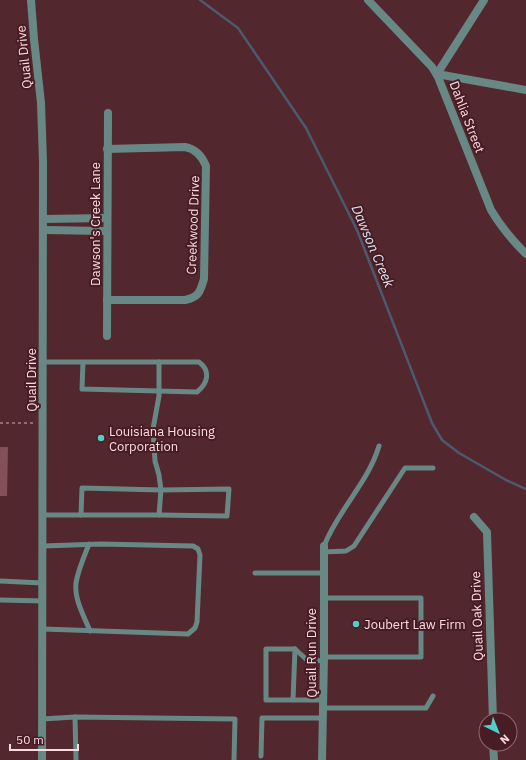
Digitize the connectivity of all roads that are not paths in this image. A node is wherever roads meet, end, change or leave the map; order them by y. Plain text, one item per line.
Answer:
1 (31, 0) edge
2 (368, 0) edge
3 (484, 0) edge
4 (437, 74) junction
5 (526, 90) edge
6 (108, 113) dead end
7 (107, 149) junction
8 (107, 218) junction
9 (44, 219) junction
10 (44, 230) junction
11 (107, 231) junction
12 (513, 242) junction
13 (526, 243) edge
14 (526, 254) edge
15 (107, 300) junction
16 (107, 336) dead end
17 (43, 362) junction
18 (83, 362) junction
19 (159, 362) junction
20 (159, 391) junction
21 (379, 446) dead end
22 (433, 468) dead end
23 (161, 490) junction
24 (43, 515) junction
25 (159, 515) junction
26 (81, 516) junction
27 (474, 517) dead end
28 (89, 544) junction
29 (43, 546) junction
30 (324, 549) junction
31 (254, 573) dead end
32 (323, 573) junction
33 (0, 581) edge
34 (43, 582) junction
35 (323, 598) junction
36 (0, 600) edge
37 (43, 600) junction
38 (43, 629) junction
39 (90, 631) junction
40 (295, 649) junction
41 (324, 659) junction
42 (433, 696) dead end
43 (293, 700) junction
44 (323, 700) junction
45 (323, 708) junction
46 (492, 712) edge
47 (75, 717) junction
48 (323, 718) junction
49 (42, 719) junction
50 (262, 756) dead end
51 (42, 760) edge
52 (76, 760) edge
53 (234, 760) edge
54 (322, 760) edge

1 - 9 street, Quail Drive
2 - 4 street, Dahlia Street
3 - 4 street
4 - 5 street
4 - 12 street, Dahlia Street
6 - 7 street, Dawson's Creek Lane
7 - 8 street, Dawson's Creek Lane
7 - 15 street, Creekwood Drive
8 - 9 street
8 - 11 street, Dawson's Creek Lane
9 - 10 street, Quail Drive
10 - 11 street
10 - 17 street, Quail Drive
11 - 15 street, Dawson's Creek Lane
12 - 13 street
12 - 14 street, Dahlia Street
15 - 16 street, Dawson's Creek Lane
17 - 18 lane
17 - 24 street, Quail Drive
18 - 19 lane
18 - 20 lane
19 - 20 lane
19 - 20 lane
20 - 23 lane
21 - 30 lane
22 - 30 lane
23 - 25 lane
23 - 25 lane
23 - 26 lane
24 - 26 lane
24 - 29 street, Quail Drive
25 - 26 lane
27 - 46 street, Quail Oak Drive
28 - 29 lane
28 - 39 lane
28 - 39 lane
29 - 34 street, Quail Drive
30 - 32 street, Quail Run Drive
31 - 32 lane
32 - 35 street, Quail Run Drive
33 - 34 lane
34 - 37 street, Quail Drive
35 - 41 street, Quail Run Drive
35 - 41 lane
36 - 37 lane
37 - 38 street, Quail Drive
38 - 39 lane
38 - 49 street, Quail Drive
40 - 41 lane
40 - 43 lane
40 - 43 lane
41 - 44 street, Quail Run Drive
42 - 45 lane
43 - 44 lane
44 - 45 street, Quail Run Drive
45 - 48 street, Quail Run Drive
47 - 49 lane
47 - 52 lane
47 - 53 lane
48 - 50 lane
48 - 54 street, Quail Run Drive
49 - 51 street, Quail Drive

